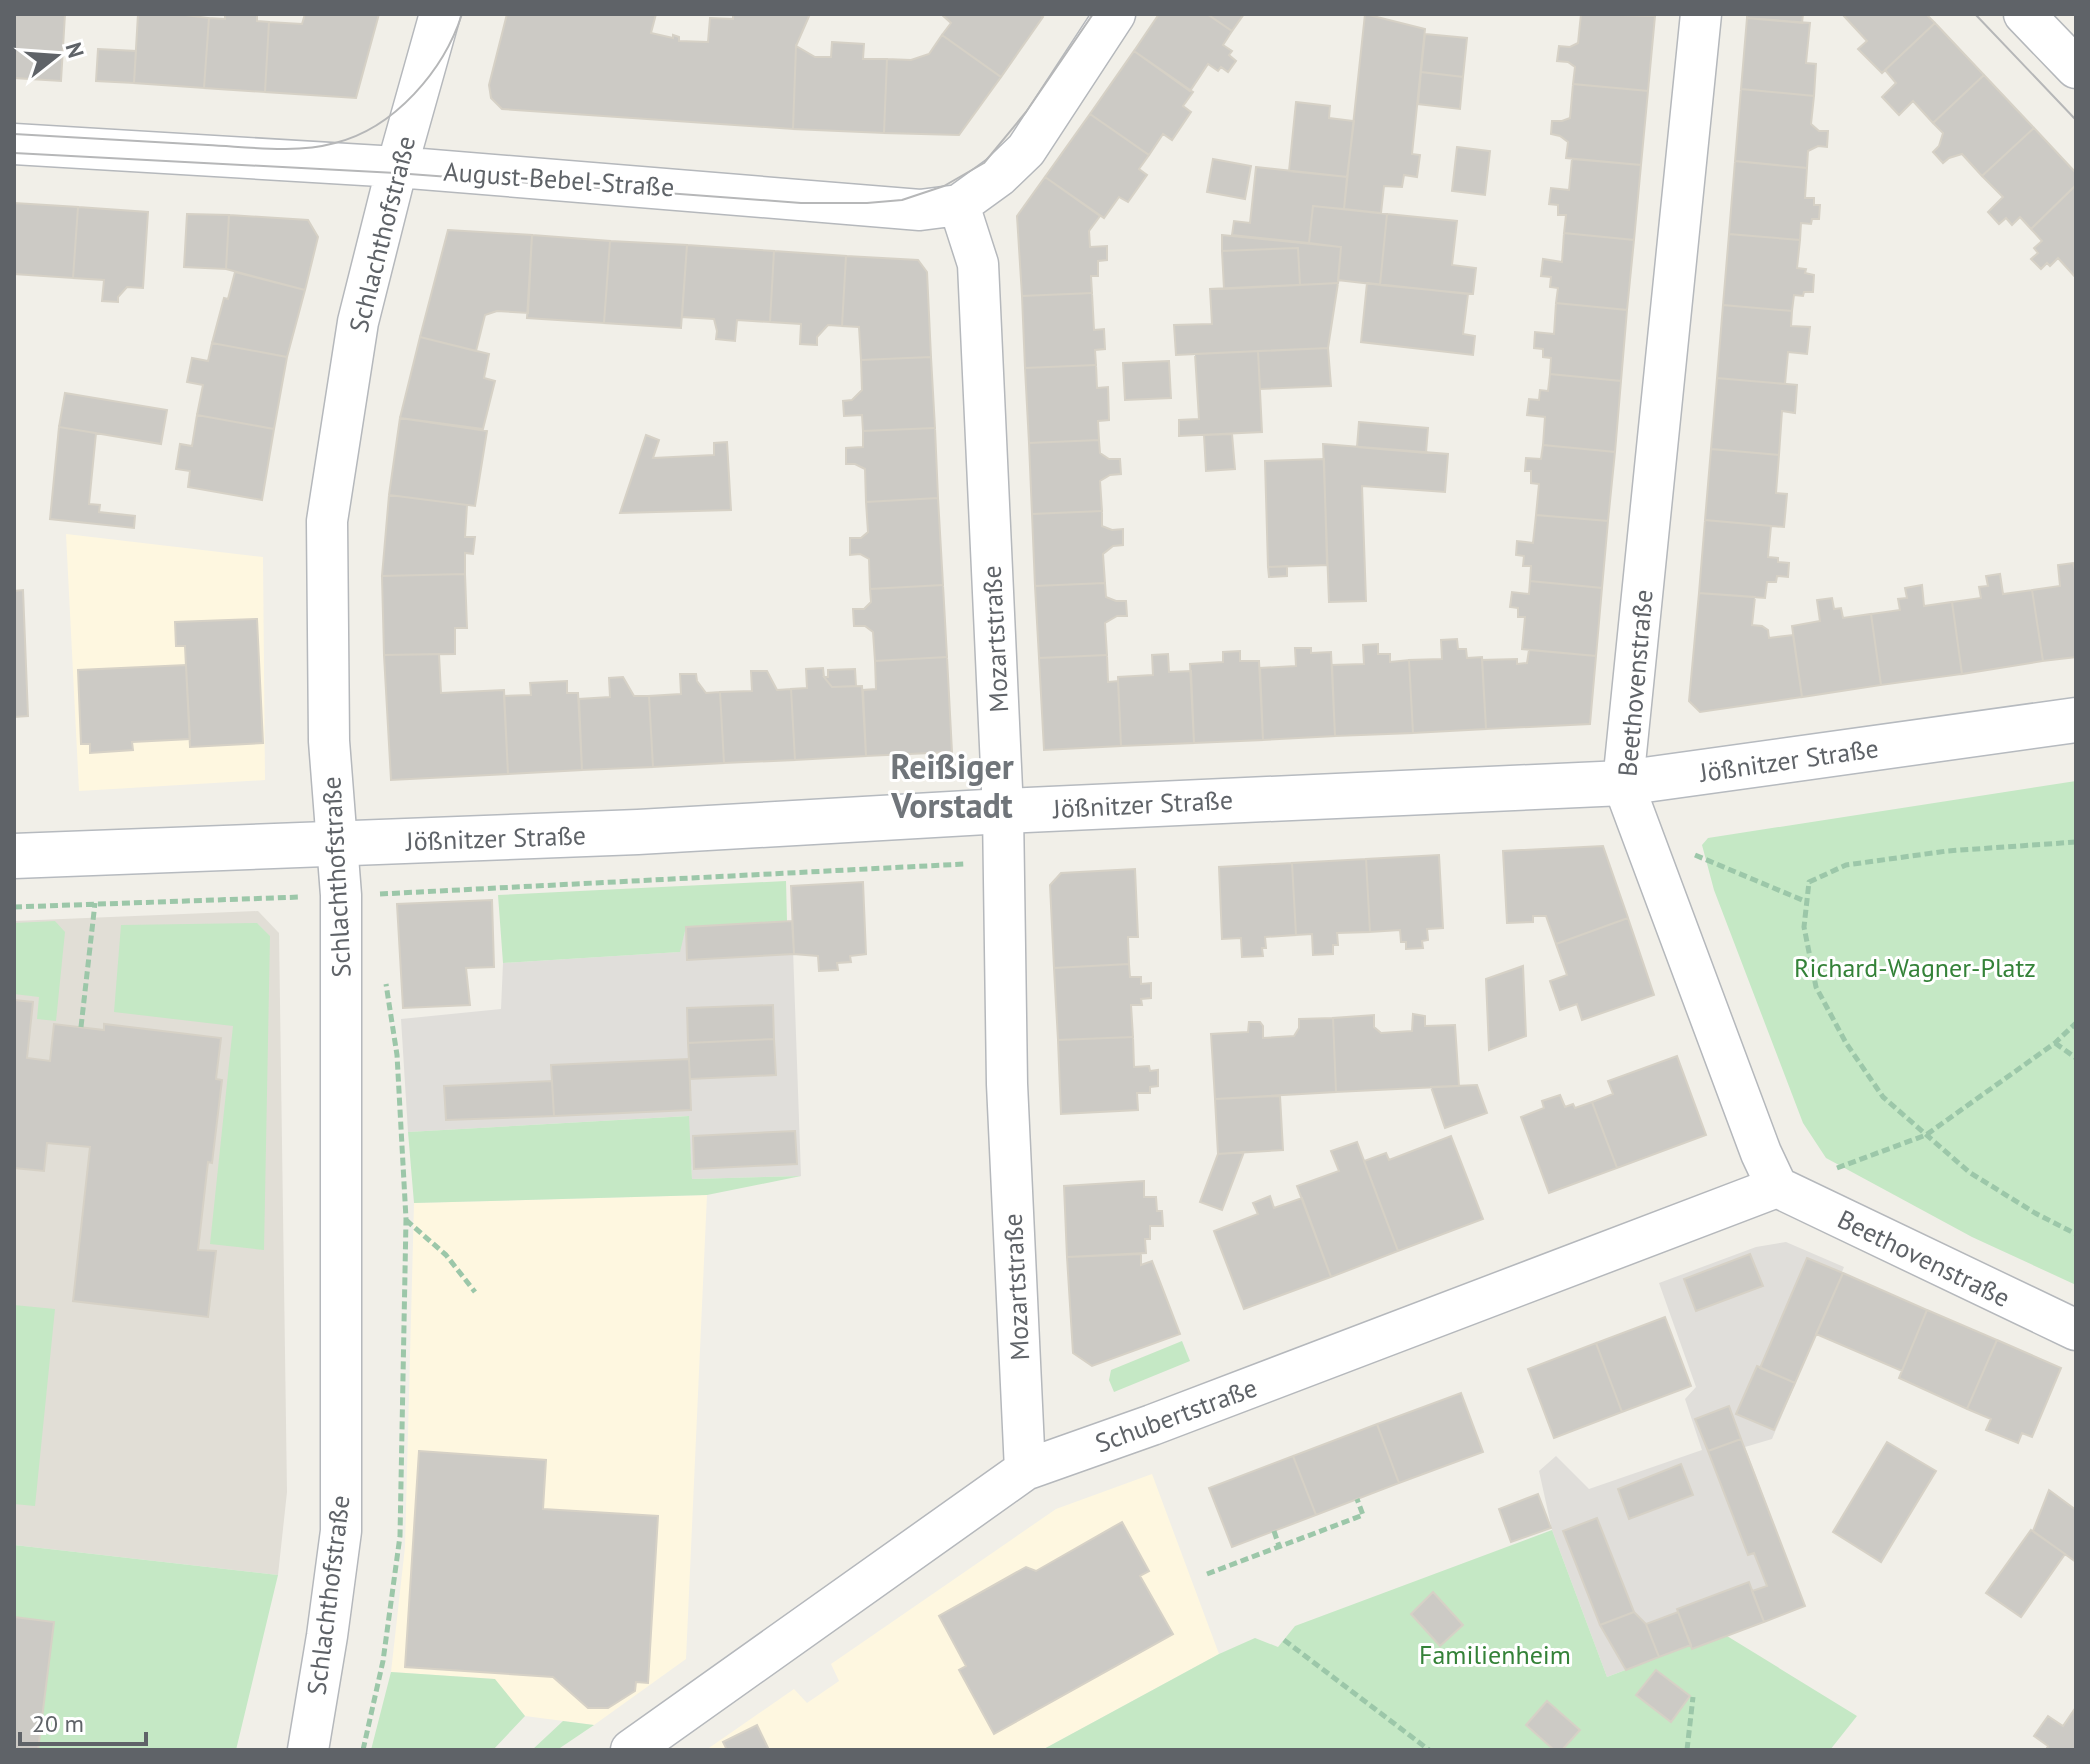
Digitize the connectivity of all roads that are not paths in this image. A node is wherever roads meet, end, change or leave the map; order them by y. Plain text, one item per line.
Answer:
1 (440, 14) edge
2 (1115, 14) edge
3 (1701, 14) edge
4 (2024, 14) edge
5 (2076, 68) edge
6 (14, 144) edge
7 (397, 167) junction
8 (959, 205) junction
9 (2076, 720) edge
10 (1623, 783) junction
11 (1003, 811) junction
12 (337, 844) junction
13 (14, 856) edge
14 (1777, 1187) junction
15 (2076, 1330) edge
16 (1025, 1470) junction
17 (308, 1750) edge
18 (631, 1750) edge

1 - 7 street, Schlachthofstraße
2 - 8 street
3 - 10 street, Beethovenstraße
4 - 5 street
6 - 7 street, August-Bebel-Straße
7 - 8 street, August-Bebel-Straße
7 - 12 street, Schlachthofstraße
8 - 11 street, Mozartstraße
9 - 10 street, Jößnitzer Straße
10 - 11 street, Jößnitzer Straße
10 - 14 street, Beethovenstraße
11 - 12 street, Jößnitzer Straße
11 - 16 street, Mozartstraße
12 - 13 street, Jößnitzer Straße
12 - 17 street, Schlachthofstraße
14 - 15 street, Beethovenstraße
14 - 16 street, Schubertstraße
16 - 18 street, Schubertstraße

